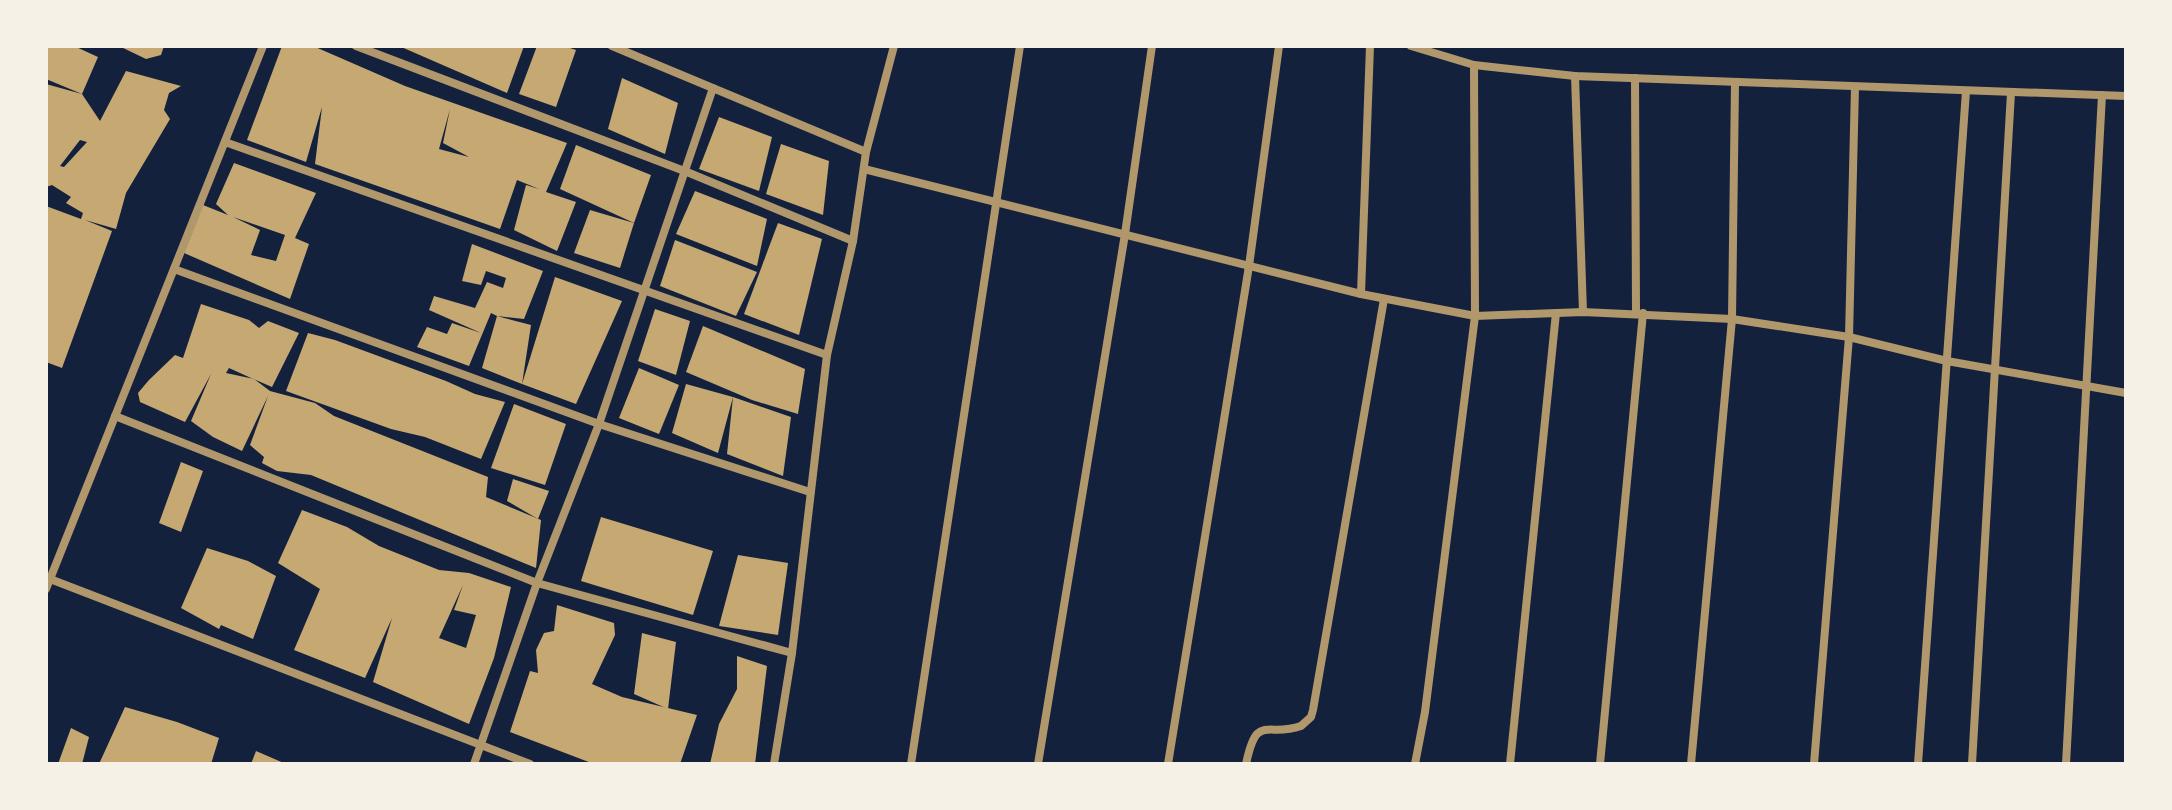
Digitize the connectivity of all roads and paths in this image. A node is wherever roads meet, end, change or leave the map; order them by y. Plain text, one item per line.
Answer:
1 (263, 46) edge
2 (356, 46) edge
3 (612, 46) edge
4 (894, 46) edge
5 (1020, 46) edge
6 (1152, 46) edge
7 (1279, 46) edge
8 (1370, 46) edge
9 (1411, 46) edge
10 (1474, 65) junction
11 (1575, 76) junction
12 (1635, 78) junction
13 (1735, 83) junction
14 (1855, 87) junction
15 (713, 88) junction
16 (1966, 91) junction
17 (2011, 93) junction
18 (2102, 95) junction
19 (2126, 96) edge
20 (225, 142) junction
21 (866, 152) junction
22 (864, 169) junction
23 (687, 172) junction
24 (996, 202) junction
25 (1125, 234) junction
26 (853, 241) junction
27 (1249, 266) junction
28 (174, 269) junction
29 (645, 292) junction
30 (1361, 294) junction
31 (1384, 299) junction
32 (1583, 312) junction
33 (1556, 313) junction
34 (1639, 313) junction
35 (1475, 316) junction
36 (1732, 319) junction
37 (1849, 337) junction
38 (827, 355) junction
39 (1947, 361) junction
40 (1995, 371) junction
41 (2087, 388) junction
42 (2126, 393) edge
43 (115, 416) junction
44 (599, 424) junction
45 (810, 492) junction
46 (537, 583) junction
47 (48, 584) edge
48 (792, 653) junction
49 (479, 744) junction
50 (474, 764) edge
51 (530, 764) edge
52 (774, 764) edge
53 (911, 764) edge
54 (1038, 764) edge
55 (1168, 764) edge
56 (1246, 764) edge
57 (1415, 764) edge
58 (1510, 764) edge
59 (1600, 764) edge
60 (1691, 764) edge
61 (1814, 764) edge
62 (1918, 764) edge
63 (1972, 764) edge
64 (2066, 764) edge

1 - 20 street
2 - 23 street
3 - 15 street
4 - 21 street
5 - 24 street
6 - 25 street
7 - 27 street
8 - 30 street
9 - 10 street
10 - 11 street
10 - 35 street
11 - 12 street
11 - 32 street
12 - 13 street
12 - 34 street
13 - 14 street
13 - 36 street
14 - 16 street
14 - 37 street
15 - 21 street
15 - 23 street
16 - 17 street
16 - 39 street
17 - 18 street
17 - 40 street
18 - 19 street
18 - 41 street
20 - 28 street
20 - 29 street
21 - 22 street
22 - 24 street
22 - 26 street
23 - 26 street
23 - 29 street
24 - 25 street
24 - 53 street
25 - 27 street
25 - 54 street
26 - 38 street
27 - 30 street
27 - 55 street
28 - 43 street
28 - 44 street
29 - 38 street
29 - 44 street
30 - 31 street
31 - 35 street
31 - 56 street
32 - 33 street
32 - 34 street
33 - 35 street
33 - 58 street
34 - 36 street
34 - 59 street
35 - 57 street
36 - 37 street
36 - 60 street
37 - 39 street
37 - 61 street
38 - 45 street
39 - 40 street
39 - 62 street
40 - 41 street
40 - 63 street
41 - 42 street
41 - 64 street
43 - 46 street
43 - 47 street
44 - 45 street
44 - 46 street
45 - 48 street
46 - 48 street
46 - 49 street
47 - 49 street
48 - 52 street
49 - 50 street
49 - 51 street

